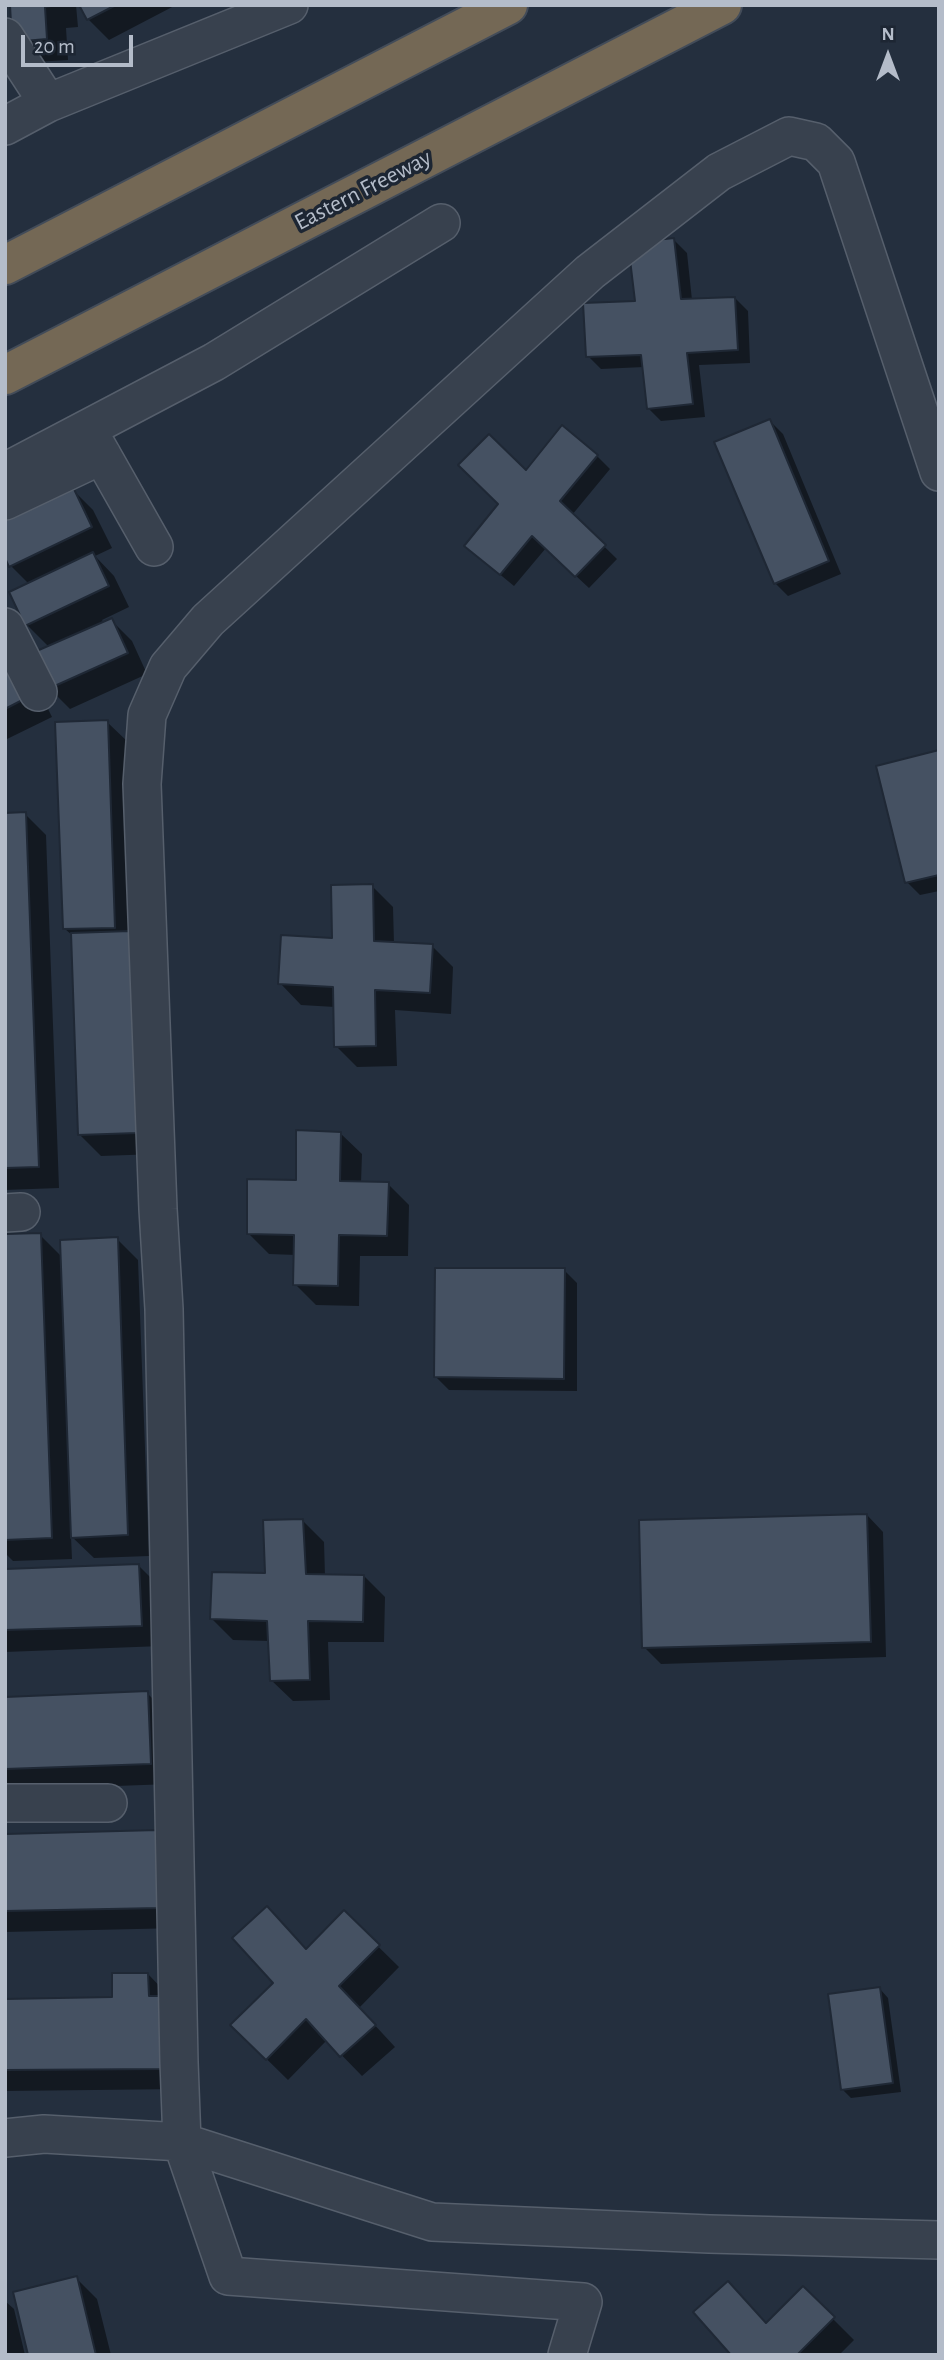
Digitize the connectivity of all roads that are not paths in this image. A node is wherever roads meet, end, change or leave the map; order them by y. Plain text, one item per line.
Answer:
1 (289, 5) edge
2 (508, 5) edge
3 (722, 5) edge
4 (5, 37) edge
5 (48, 103) junction
6 (5, 126) edge
7 (441, 223) dead end
8 (5, 265) edge
9 (5, 375) edge
10 (94, 442) junction
11 (5, 472) edge
12 (939, 472) edge
13 (5, 500) edge
14 (154, 547) dead end
15 (5, 627) edge
16 (38, 692) dead end
17 (5, 1804) edge
18 (107, 1804) dead end
19 (5, 2138) edge
20 (182, 2142) junction
21 (939, 2240) edge
22 (567, 2355) edge

1 - 5 street
2 - 8 highway
3 - 9 highway, Eastern Freeway
4 - 5 street
5 - 6 street
7 - 10 street
10 - 11 street
10 - 13 street
10 - 14 street
12 - 20 street
15 - 16 street
17 - 18 street
19 - 20 street
20 - 21 street
20 - 22 street

